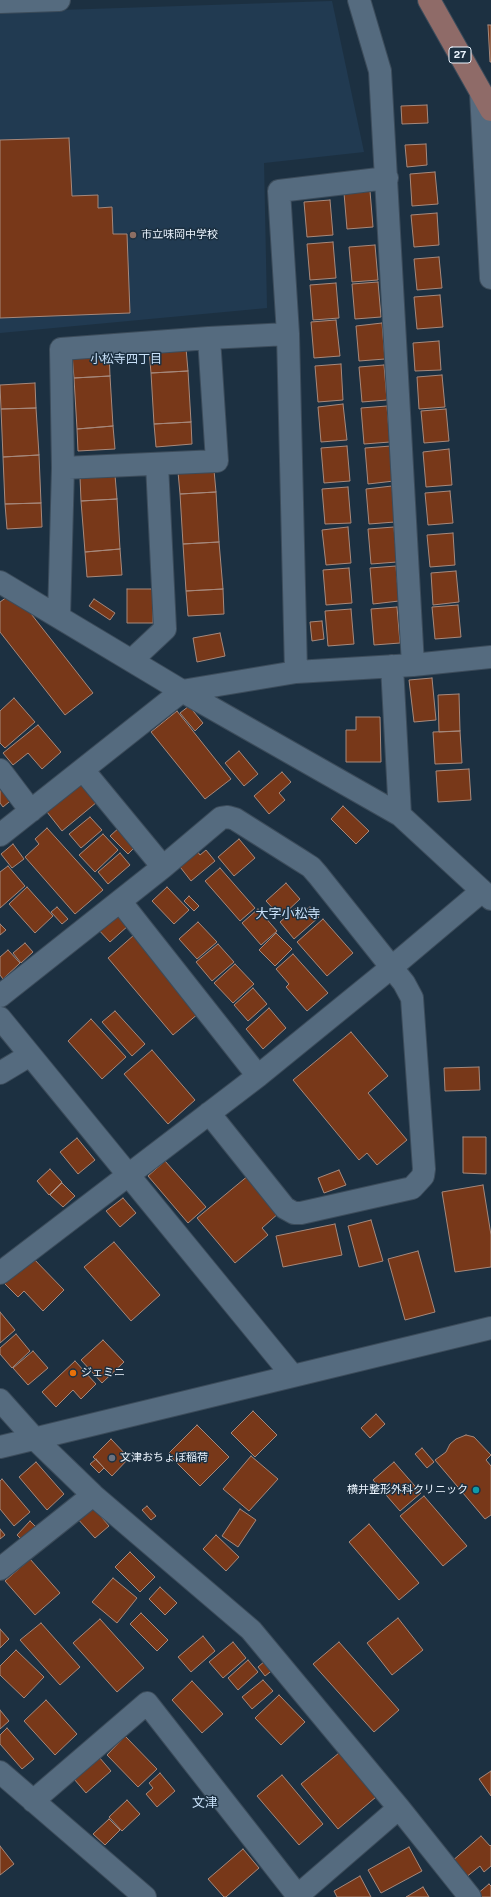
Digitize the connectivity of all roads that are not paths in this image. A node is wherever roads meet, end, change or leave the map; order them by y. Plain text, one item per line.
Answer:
1 (59, 0) edge
2 (359, 0) edge
3 (429, 0) edge
4 (0, 2) edge
5 (486, 102) edge
6 (387, 178) junction
7 (491, 278) edge
8 (288, 334) junction
9 (209, 338) junction
10 (157, 464) junction
11 (62, 468) junction
12 (0, 582) edge
13 (59, 617) junction
14 (491, 657) edge
15 (132, 660) junction
16 (403, 665) junction
17 (296, 672) junction
18 (182, 691) junction
19 (0, 770) edge
20 (83, 770) junction
21 (31, 811) junction
22 (400, 815) junction
23 (0, 835) edge
24 (163, 867) junction
25 (486, 895) edge
26 (120, 901) junction
27 (392, 967) junction
28 (0, 996) edge
29 (0, 1018) edge
30 (30, 1055) junction
31 (0, 1073) edge
32 (258, 1076) junction
33 (209, 1113) junction
34 (128, 1174) junction
35 (0, 1273) edge
36 (491, 1328) edge
37 (292, 1375) junction
38 (0, 1400) edge
39 (34, 1438) junction
40 (0, 1447) edge
41 (93, 1495) junction
42 (0, 1569) edge
43 (0, 1772) edge
44 (33, 1801) junction
45 (399, 1808) junction
46 (297, 1896) edge
47 (145, 1897) edge
48 (470, 1897) edge

1 - 4 street
2 - 6 street
3 - 5 main road, 27
5 - 7 street
6 - 8 street
6 - 16 street
8 - 9 street
8 - 17 street
9 - 10 street
9 - 11 street
10 - 11 street
10 - 15 street
11 - 13 street
12 - 13 street
13 - 15 street
14 - 16 street
15 - 18 street
16 - 17 street
16 - 22 street
17 - 18 street
18 - 20 street
18 - 22 street
19 - 21 street
20 - 21 street
20 - 24 street
21 - 23 street
22 - 25 street
24 - 26 street
24 - 27 street
25 - 27 street
26 - 28 street
26 - 32 street
27 - 32 street
27 - 33 street
29 - 30 street
30 - 31 street
30 - 34 street
32 - 33 street
33 - 34 street
34 - 35 street
34 - 37 street
36 - 37 street
37 - 39 street
38 - 39 street
39 - 40 street
39 - 41 street
41 - 42 street
41 - 45 street
43 - 44 street
44 - 46 street
44 - 47 street
45 - 46 street
45 - 48 street

